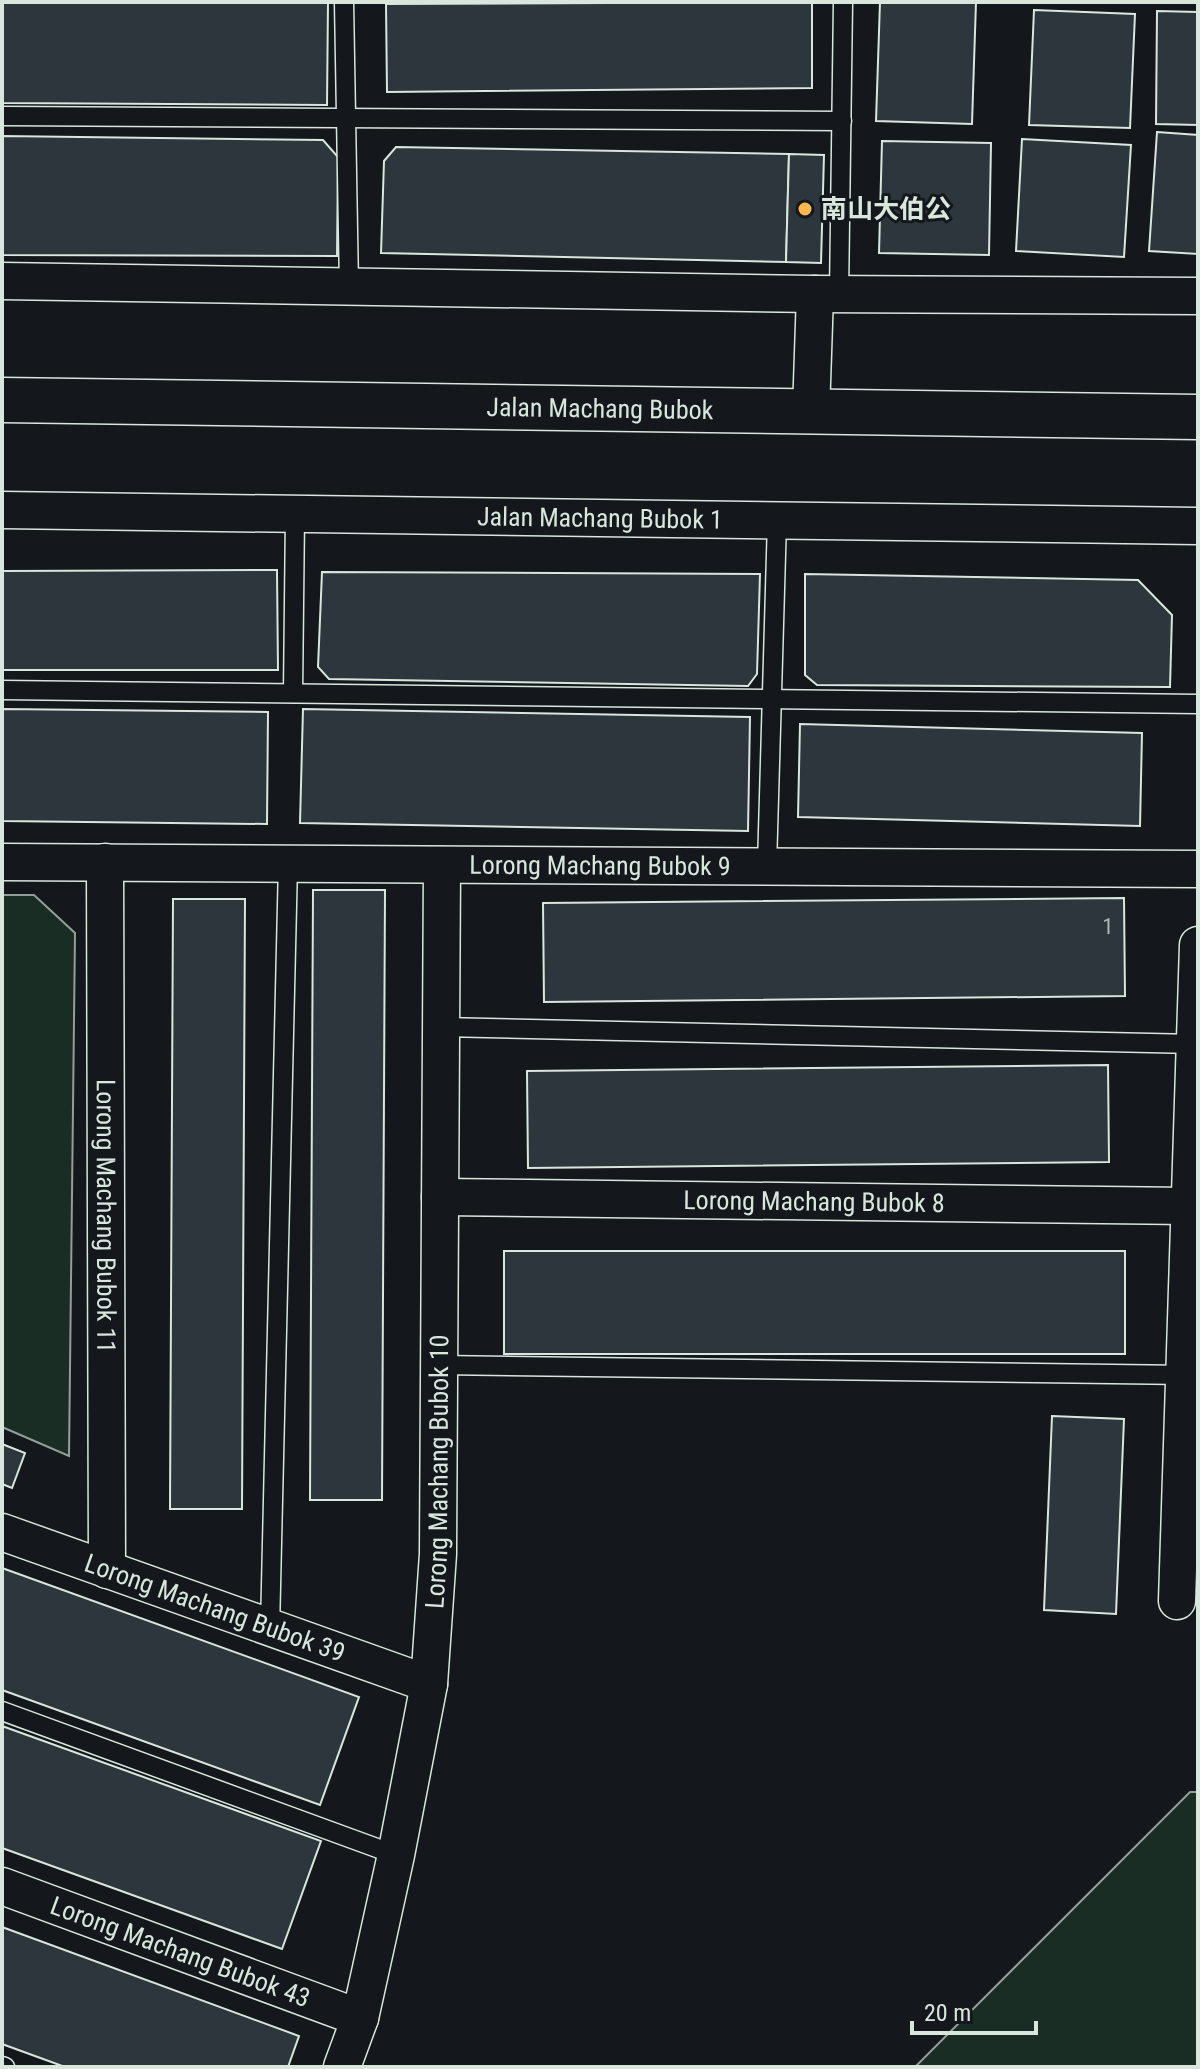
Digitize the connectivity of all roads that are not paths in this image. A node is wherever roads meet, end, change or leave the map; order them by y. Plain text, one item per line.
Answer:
1 (344, 2) edge
2 (843, 2) edge
3 (2, 116) edge
4 (346, 118) junction
5 (842, 121) junction
6 (2, 281) edge
7 (349, 287) junction
8 (827, 294) junction
9 (1198, 296) edge
10 (2, 400) edge
11 (811, 412) junction
12 (1198, 417) edge
13 (2, 510) edge
14 (295, 514) junction
15 (777, 520) junction
16 (1198, 526) edge
17 (2, 690) edge
18 (293, 693) junction
19 (772, 699) junction
20 (1198, 704) edge
21 (2, 862) edge
22 (105, 862) junction
23 (288, 863) junction
24 (442, 865) junction
25 (767, 866) junction
26 (1198, 869) edge
27 (1198, 945) edge
28 (441, 1027) junction
29 (1195, 1044) junction
30 (440, 1197) junction
31 (1189, 1206) junction
32 (439, 1365) junction
33 (1191, 1376) edge
34 (2, 1532) edge
35 (107, 1570) junction
36 (1177, 1601) dead end
37 (270, 1628) junction
38 (429, 1684) junction
39 (2, 1711) edge
40 (396, 1855) junction
41 (2, 1886) edge
42 (360, 2018) junction
43 (342, 2067) edge

1 - 4 lane
2 - 5 lane
3 - 4 lane
4 - 5 lane
4 - 7 lane
5 - 8 lane
6 - 7 street
7 - 8 street
8 - 9 street
8 - 11 street
10 - 11 main road, Jalan Machang Bubok
11 - 12 main road, Jalan Machang Bubok
13 - 14 street, Jalan Machang Bubok 1
14 - 15 street, Jalan Machang Bubok 1
14 - 18 lane
15 - 16 street, Jalan Machang Bubok 1
15 - 19 lane
17 - 18 lane
18 - 19 lane
19 - 20 lane
19 - 25 lane
21 - 22 street, Lorong Machang Bubok 9
22 - 23 street, Lorong Machang Bubok 9
22 - 35 street, Lorong Machang Bubok 11
23 - 24 street, Lorong Machang Bubok 9
23 - 37 lane
24 - 25 street, Lorong Machang Bubok 9
24 - 28 street, Lorong Machang Bubok 10
25 - 26 street, Lorong Machang Bubok 9
27 - 29 street
28 - 29 lane
28 - 30 street, Lorong Machang Bubok 10
29 - 31 street
30 - 31 street, Lorong Machang Bubok 8
30 - 32 street, Lorong Machang Bubok 10
31 - 33 street
32 - 33 lane
32 - 38 street, Lorong Machang Bubok 10
33 - 36 street
34 - 35 street, Lorong Machang Bubok 39
35 - 37 street, Lorong Machang Bubok 39
37 - 38 street, Lorong Machang Bubok 39
38 - 40 street, Lorong Machang Bubok 10
39 - 40 lane
40 - 42 street, Lorong Machang Bubok 10
41 - 42 street, Lorong Machang Bubok 43
42 - 43 street, Lorong Machang Bubok 10

